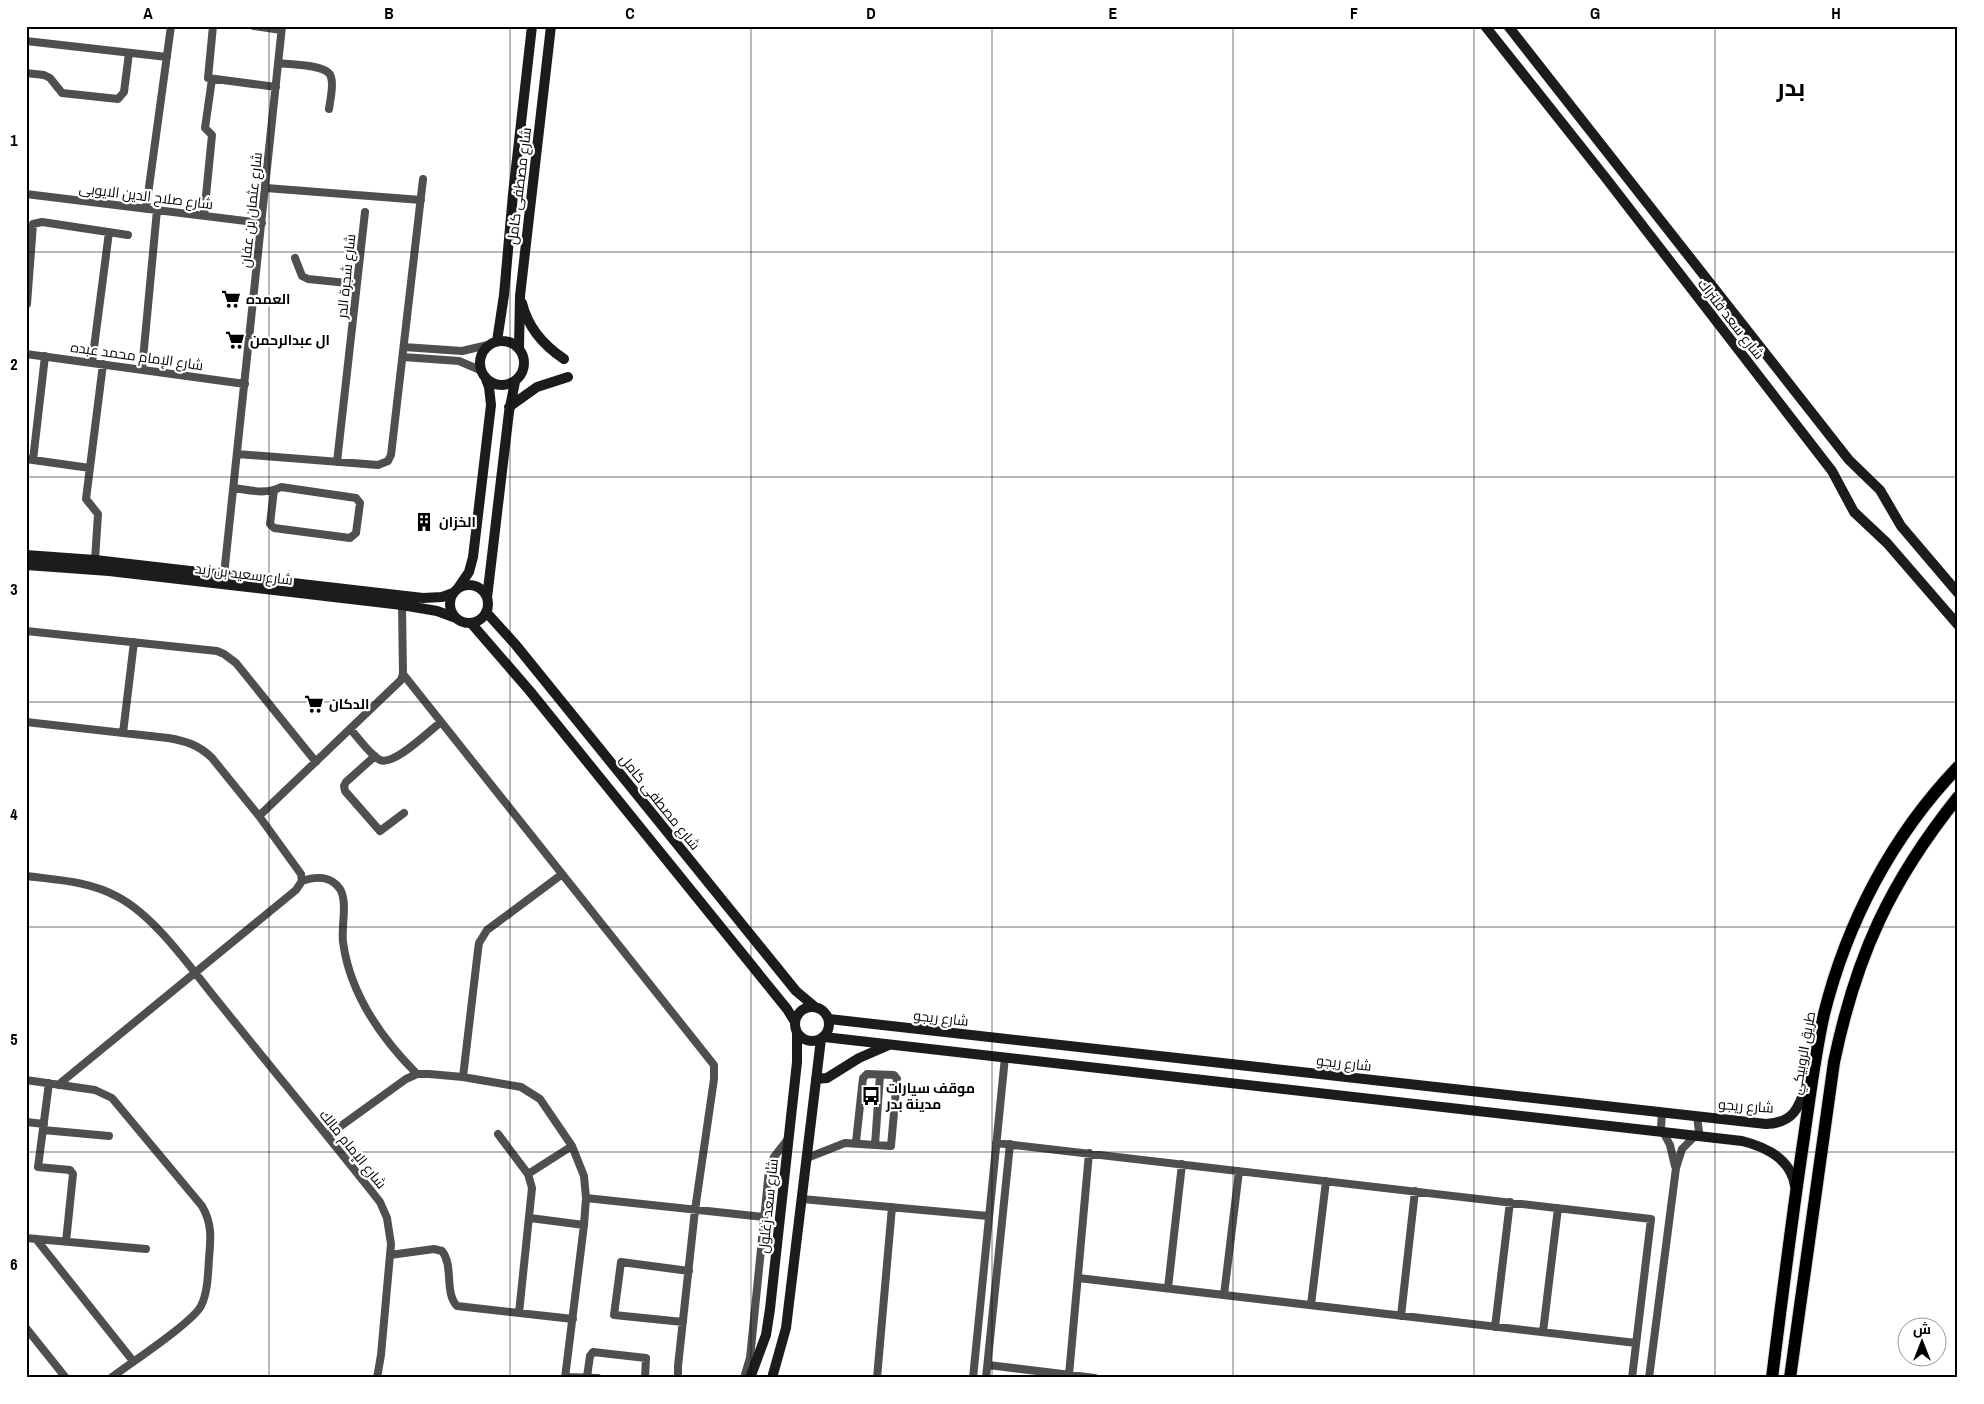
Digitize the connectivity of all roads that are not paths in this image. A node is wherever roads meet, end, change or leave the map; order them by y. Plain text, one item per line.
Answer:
1 (171, 26) edge
2 (213, 26) edge
3 (254, 26) edge
4 (532, 26) edge
5 (551, 26) edge
6 (1508, 26) edge
7 (1486, 27) edge
8 (282, 28) edge
9 (26, 41) edge
10 (129, 53) junction
11 (167, 57) junction
12 (278, 63) junction
13 (26, 73) edge
14 (212, 79) junction
15 (276, 86) junction
16 (329, 109) dead end
17 (1606, 149) junction
18 (1592, 161) junction
19 (1619, 166) junction
20 (1605, 177) junction
21 (423, 178) dead end
22 (266, 188) junction
23 (26, 194) edge
24 (421, 200) junction
25 (146, 209) junction
26 (157, 210) junction
27 (365, 212) dead end
28 (204, 216) junction
29 (262, 223) junction
30 (109, 232) junction
31 (128, 235) dead end
32 (295, 258) dead end
33 (357, 284) junction
34 (520, 296) junction
35 (27, 304) edge
36 (503, 307) junction
37 (519, 309) junction
38 (493, 343) junction
39 (404, 347) junction
40 (519, 348) junction
41 (26, 354) edge
42 (45, 356) junction
43 (403, 357) junction
44 (564, 359) dead end
45 (92, 363) junction
46 (103, 364) junction
47 (142, 370) junction
48 (483, 374) junction
49 (568, 377) dead end
50 (515, 382) junction
51 (245, 384) junction
52 (509, 409) junction
53 (490, 411) junction
54 (238, 454) junction
55 (30, 460) edge
56 (337, 462) junction
57 (90, 468) junction
58 (234, 488) junction
59 (274, 490) junction
60 (26, 555) edge
61 (95, 560) junction
62 (472, 563) junction
63 (26, 566) edge
64 (490, 566) junction
65 (224, 575) junction
66 (456, 590) junction
67 (1958, 593) edge
68 (433, 598) junction
69 (487, 598) junction
70 (402, 605) junction
71 (430, 610) junction
72 (486, 612) junction
73 (456, 618) junction
74 (471, 622) junction
75 (1958, 625) edge
76 (26, 631) edge
77 (134, 642) junction
78 (403, 674) junction
79 (26, 722) edge
80 (441, 722) junction
81 (350, 729) junction
82 (122, 733) junction
83 (375, 756) junction
84 (316, 762) junction
85 (1958, 767) edge
86 (1958, 797) edge
87 (404, 813) dead end
88 (259, 816) junction
89 (561, 875) junction
90 (26, 876) edge
91 (302, 881) junction
92 (195, 973) junction
93 (792, 986) junction
94 (777, 996) junction
95 (815, 1007) junction
96 (829, 1019) junction
97 (795, 1022) junction
98 (861, 1023) junction
99 (798, 1033) junction
100 (822, 1038) junction
101 (859, 1041) junction
102 (890, 1044) junction
103 (1005, 1057) junction
104 (1816, 1059) junction
105 (1220, 1063) junction
106 (417, 1074) junction
107 (880, 1075) junction
108 (463, 1077) junction
109 (816, 1079) junction
110 (26, 1080) edge
111 (1218, 1081) junction
112 (49, 1083) junction
113 (58, 1084) junction
114 (1662, 1112) junction
115 (1697, 1116) junction
116 (26, 1122) edge
117 (43, 1127) junction
118 (1662, 1132) junction
119 (498, 1134) dead end
120 (109, 1136) dead end
121 (327, 1136) junction
122 (1697, 1136) junction
123 (789, 1138) junction
124 (856, 1142) junction
125 (996, 1143) junction
126 (1010, 1144) junction
127 (875, 1145) junction
128 (572, 1146) junction
129 (1089, 1153) junction
130 (807, 1158) junction
131 (1182, 1164) junction
132 (1676, 1168) junction
133 (1239, 1171) junction
134 (528, 1174) junction
135 (1326, 1181) junction
136 (1796, 1190) junction
137 (1415, 1191) junction
138 (586, 1198) junction
139 (802, 1199) junction
140 (1510, 1202) junction
141 (892, 1207) junction
142 (1558, 1208) junction
143 (695, 1210) junction
144 (764, 1216) junction
145 (988, 1216) junction
146 (530, 1218) junction
147 (584, 1225) junction
148 (26, 1238) edge
149 (36, 1239) junction
150 (66, 1242) junction
151 (146, 1248) dead end
152 (390, 1255) junction
153 (689, 1271) junction
154 (983, 1272) junction
155 (997, 1274) junction
156 (1078, 1278) junction
157 (1168, 1288) junction
158 (1224, 1295) junction
159 (1311, 1305) junction
160 (519, 1313) junction
161 (1401, 1316) junction
162 (573, 1319) junction
163 (683, 1322) junction
164 (1495, 1326) junction
165 (26, 1328) edge
166 (1543, 1332) junction
167 (1636, 1343) junction
168 (133, 1361) junction
169 (988, 1365) junction
170 (1052, 1375) edge
171 (1069, 1375) junction
172 (566, 1377) edge
173 (587, 1377) edge
174 (66, 1378) edge
175 (111, 1378) edge
176 (377, 1378) edge
177 (598, 1378) edge
178 (645, 1378) edge
179 (678, 1378) edge
180 (744, 1378) edge
181 (750, 1378) edge
182 (772, 1378) edge
183 (876, 1378) edge
184 (973, 1378) edge
185 (986, 1378) edge
186 (1094, 1378) edge
187 (1632, 1378) edge
188 (1649, 1378) edge
189 (1772, 1378) edge
190 (1790, 1378) edge

1 - 11 street
2 - 14 street
3 - 8 street
4 - 36 street, شارع مصطفى كامل
5 - 34 street, شارع مصطفى كامل
6 - 17 street, شارع سعد فلتراك
7 - 18 street, شارع سعد فلتراك
8 - 12 street, شارع عثمان بن عفان
9 - 10 street
10 - 11 street
10 - 13 street
11 - 25 street
12 - 15 street, شارع عثمان بن عفان
12 - 16 street
14 - 15 street
14 - 28 street
15 - 22 street, شارع عثمان بن عفان
17 - 18 street
17 - 19 street, شارع سعد فلتراك
18 - 20 street, شارع سعد فلتراك
19 - 20 street
19 - 67 street, شارع سعد فلتراك
20 - 75 street, شارع سعد فلتراك
21 - 24 street
22 - 24 street
22 - 29 street, شارع عثمان بن عفان
23 - 25 street, شارع صلاح الدين الايوبى
24 - 39 street
25 - 26 street, شارع صلاح الدين الايوبى
26 - 28 street, شارع صلاح الدين الايوبى
26 - 47 street
27 - 33 street, شارع شجرة الدر
28 - 29 street, شارع صلاح الدين الايوبى
29 - 51 street, شارع عثمان بن عفان
30 - 31 street
30 - 35 street
30 - 45 street
32 - 33 street
33 - 56 street, شارع شجرة الدر
34 - 37 street, شارع مصطفى كامل
34 - 44 street
36 - 37 street
36 - 38 street, شارع مصطفى كامل
37 - 40 street, شارع مصطفى كامل
38 - 39 street
38 - 40 street
38 - 48 street
39 - 43 street
40 - 50 street
41 - 42 street, شارع الإمام محمد عبده
42 - 45 street, شارع الإمام محمد عبده
42 - 55 street
43 - 48 street
43 - 56 street
45 - 46 street, شارع الإمام محمد عبده
46 - 47 street, شارع الإمام محمد عبده
46 - 57 street
47 - 51 street, شارع الإمام محمد عبده
48 - 50 street
48 - 53 street
49 - 52 street
50 - 52 street
51 - 54 street, شارع عثمان بن عفان
52 - 53 street
52 - 64 street
53 - 62 street
54 - 56 street
54 - 58 street, شارع عثمان بن عفان
55 - 57 street
57 - 61 street
58 - 59 street
58 - 65 street, شارع عثمان بن عفان
59 - 59 street
60 - 61 street, شارع سعيد بن زيد
61 - 65 street, شارع سعيد بن زيد
62 - 64 street
62 - 66 street
63 - 70 street, شارع سعيد بن زيد
64 - 69 street
65 - 68 street, شارع سعيد بن زيد
66 - 68 street, شارع سعيد بن زيد
66 - 69 street
66 - 73 street
68 - 71 street
69 - 72 street
70 - 71 street, شارع سعيد بن زيد
70 - 78 street
71 - 73 street, شارع سعيد بن زيد
72 - 74 street
72 - 93 street, شارع مصطفى كامل
73 - 74 street
74 - 94 street
76 - 77 street
77 - 82 street
77 - 84 street
78 - 80 street
78 - 81 street
79 - 82 street
80 - 83 street
80 - 89 street
81 - 83 street
81 - 84 street
82 - 88 street
83 - 87 street
84 - 88 street
85 - 104 main road, طريق الروبيكي
86 - 190 main road
88 - 91 street
89 - 108 street
89 - 143 street
90 - 92 street, شارع الإمام مالك
91 - 92 street
91 - 106 street
92 - 113 street
92 - 121 street, شارع الإمام مالك
93 - 94 street
93 - 95 street, شارع مصطفى كامل
94 - 97 street
95 - 96 street
95 - 97 street
96 - 98 street, شارع ريجو
96 - 100 street
97 - 99 street
98 - 101 street
98 - 105 street, شارع ريجو
99 - 100 street
99 - 123 street, شارع سعد زغلول
100 - 101 street
100 - 109 street
101 - 102 street
102 - 103 street
102 - 109 street
103 - 111 street
103 - 125 street
104 - 115 street, شارع ريجو
104 - 136 main road, طريق الروبيكي
105 - 111 street
105 - 114 street, شارع ريجو
106 - 108 street
106 - 121 street
107 - 124 street
107 - 127 street
107 - 127 street
108 - 128 street
109 - 130 street
110 - 112 street
111 - 118 street
112 - 113 street
112 - 117 street
113 - 168 street
114 - 115 street, شارع ريجو
114 - 118 street
115 - 122 street
116 - 117 street
117 - 120 street
117 - 150 street
118 - 122 street
118 - 132 street
119 - 134 street
121 - 152 street, شارع الإمام مالك
122 - 132 street
122 - 136 street
123 - 144 street
123 - 181 street, شارع سعد زغلول
124 - 127 street
124 - 130 street
125 - 126 street
125 - 145 street
126 - 129 street
126 - 155 street
128 - 134 street
128 - 138 street
129 - 131 street
129 - 156 street
130 - 139 street
131 - 133 street
131 - 157 street
132 - 188 street
133 - 135 street
133 - 158 street
134 - 146 street
135 - 137 street
135 - 159 street
136 - 189 main road, طريق الروبيكي
137 - 140 street
137 - 161 street
138 - 143 street
138 - 147 street
139 - 141 street
139 - 182 street
140 - 142 street
140 - 164 street
141 - 145 street
141 - 183 street
142 - 166 street
142 - 167 street
143 - 144 street
143 - 153 street
144 - 180 street
145 - 154 street
146 - 147 street
146 - 160 street
147 - 162 street
148 - 149 street
149 - 150 street
149 - 168 street
150 - 151 street
152 - 160 street
152 - 176 street, شارع الإمام مالك
153 - 163 street
153 - 163 street
154 - 155 street
154 - 184 street
155 - 169 street
156 - 157 street
156 - 171 street
157 - 158 street
158 - 159 street
159 - 161 street
160 - 162 street
161 - 164 street
162 - 172 street
163 - 179 street
164 - 166 street
165 - 174 street
166 - 167 street
167 - 187 street
168 - 175 street
169 - 170 street
169 - 185 street
170 - 171 street
171 - 186 street
172 - 173 street
173 - 177 street
173 - 178 street

